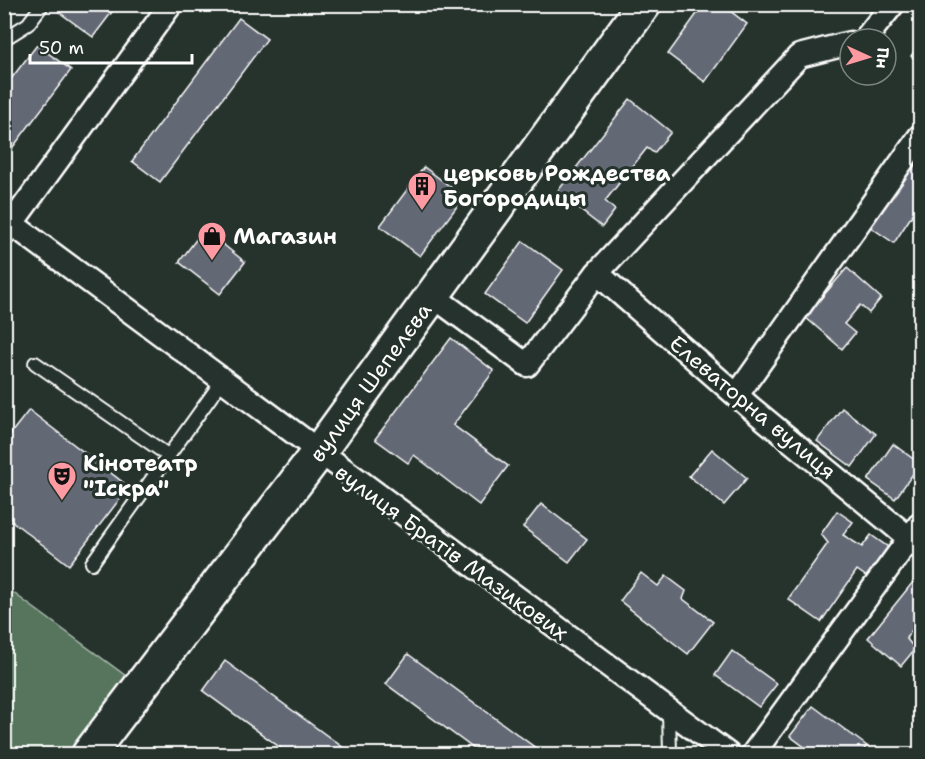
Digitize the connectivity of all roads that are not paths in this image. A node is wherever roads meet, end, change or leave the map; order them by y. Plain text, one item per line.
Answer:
1 (43, 4) edge
2 (171, 4) edge
3 (644, 4) edge
4 (893, 4) edge
5 (875, 27) edge
6 (4, 39) edge
7 (838, 46) edge
8 (921, 136) edge
9 (7, 225) edge
10 (597, 273) junction
11 (433, 296) junction
12 (35, 363) dead end
13 (222, 381) junction
14 (737, 395) junction
15 (318, 453) junction
16 (169, 456) junction
17 (917, 536) edge
18 (92, 563) dead end
19 (669, 711) junction
20 (89, 754) edge
21 (670, 754) edge
22 (728, 754) edge
23 (753, 754) edge

1 - 6 lane
2 - 9 street
3 - 11 street, вулиця Шепелєва
4 - 5 street
7 - 10 street
8 - 14 street
9 - 13 street, вулиця Братів Мазикових
10 - 11 street
10 - 14 street, Елеваторна вулиця
11 - 15 street, вулиця Шепелєва
12 - 16 lane
13 - 15 street, вулиця Братів Мазикових
13 - 16 lane
14 - 17 street, Елеваторна вулиця
15 - 19 street, вулиця Братів Мазикових
15 - 20 street, вулиця Шепелєва
16 - 18 lane
17 - 23 street, Елеваторна вулиця
19 - 21 lane
19 - 22 street, вулиця Братів Мазикових

